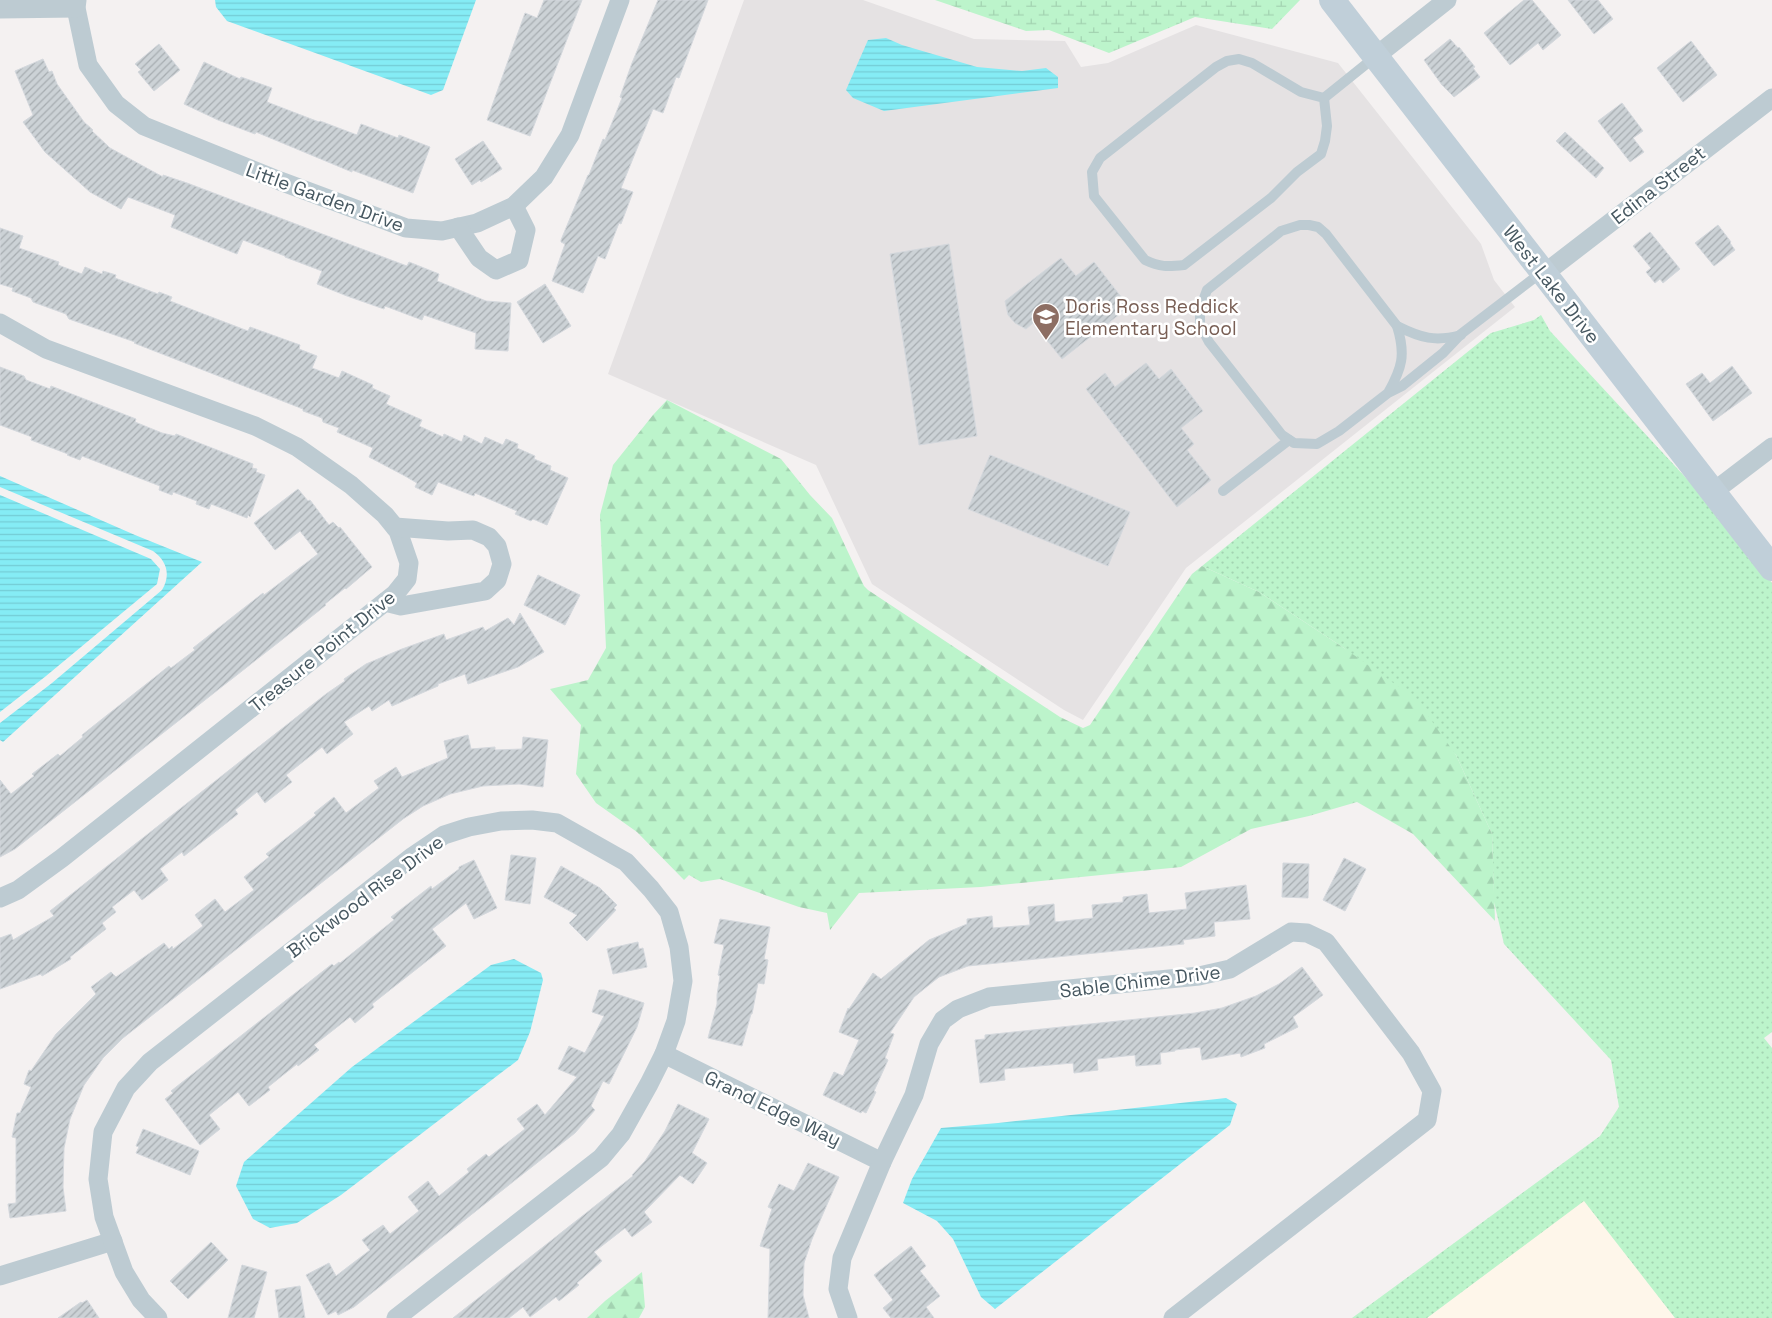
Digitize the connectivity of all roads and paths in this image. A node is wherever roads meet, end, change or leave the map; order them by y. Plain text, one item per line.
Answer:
1 (620, 0) edge
2 (1332, 0) edge
3 (1448, 0) edge
4 (76, 4) edge
5 (0, 9) edge
6 (1376, 56) junction
7 (1324, 98) junction
8 (1772, 98) edge
9 (514, 206) junction
10 (458, 227) junction
11 (1544, 272) junction
12 (0, 323) edge
13 (1397, 326) junction
14 (1462, 334) junction
15 (1388, 393) junction
16 (1288, 440) junction
17 (1772, 447) edge
18 (1223, 492) dead end
19 (1713, 492) junction
20 (394, 527) junction
21 (1772, 568) edge
22 (385, 602) junction
23 (0, 898) edge
24 (664, 1054) junction
25 (882, 1162) junction
26 (113, 1241) junction
27 (0, 1276) edge
28 (158, 1318) edge
29 (396, 1318) edge
30 (848, 1318) edge
31 (1173, 1318) edge

1 - 9 street, Little Garden Drive
2 - 6 street, West Lake Drive
3 - 6 street
4 - 5 street
4 - 10 street, Little Garden Drive
6 - 7 lane
6 - 11 street, West Lake Drive
7 - 7 lane
8 - 11 street, Edina Street
9 - 10 street, Little Garden Drive
9 - 10 street
11 - 14 lane
11 - 19 street, West Lake Drive
12 - 20 street, Treasure Point Drive
13 - 14 lane
13 - 15 lane
13 - 16 lane
14 - 15 lane
15 - 16 lane
16 - 18 lane
17 - 19 street
19 - 21 street, West Lake Drive
20 - 22 street, Treasure Point Drive
20 - 22 street
22 - 23 street, Treasure Point Drive
24 - 25 street, Grand Edge Way
24 - 26 street, Brickwood Rise Drive
24 - 29 street, Brickwood Rise Drive
25 - 30 street, Sable Chime Drive
25 - 31 street, Sable Chime Drive
26 - 27 street
26 - 28 street, Brickwood Rise Drive

